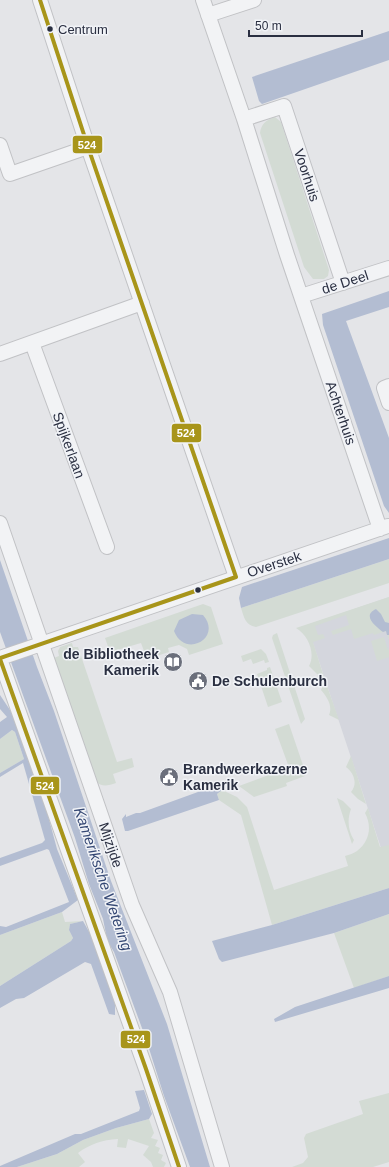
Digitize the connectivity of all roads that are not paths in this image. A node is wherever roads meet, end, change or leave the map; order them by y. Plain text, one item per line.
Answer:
1 (40, 0) edge
2 (203, 0) edge
3 (254, 0) edge
4 (208, 15) junction
5 (244, 119) junction
6 (0, 145) edge
7 (88, 147) junction
8 (389, 268) edge
9 (343, 283) junction
10 (301, 296) junction
11 (142, 303) junction
12 (32, 343) junction
13 (0, 354) edge
14 (389, 386) edge
15 (389, 403) edge
16 (0, 523) edge
17 (385, 528) edge
18 (107, 547) dead end
19 (236, 577) junction
20 (38, 644) junction
21 (2, 657) edge
22 (179, 1167) edge
23 (222, 1167) edge

1 - 7 street
2 - 4 street
3 - 4 street
4 - 5 street
5 - 9 street, Voorhuis
5 - 10 street
6 - 7 street
7 - 11 street
8 - 9 street, de Deel
9 - 10 street, de Deel
10 - 17 street, Achterhuis
11 - 12 street
11 - 19 street
12 - 13 street
12 - 18 street, Spijkerlaan
14 - 15 street
16 - 20 street, Mijzijde
17 - 19 street, Overstek
19 - 20 street, Overstek
20 - 21 street, Overstek
20 - 23 street, Mijzijde
21 - 22 street

